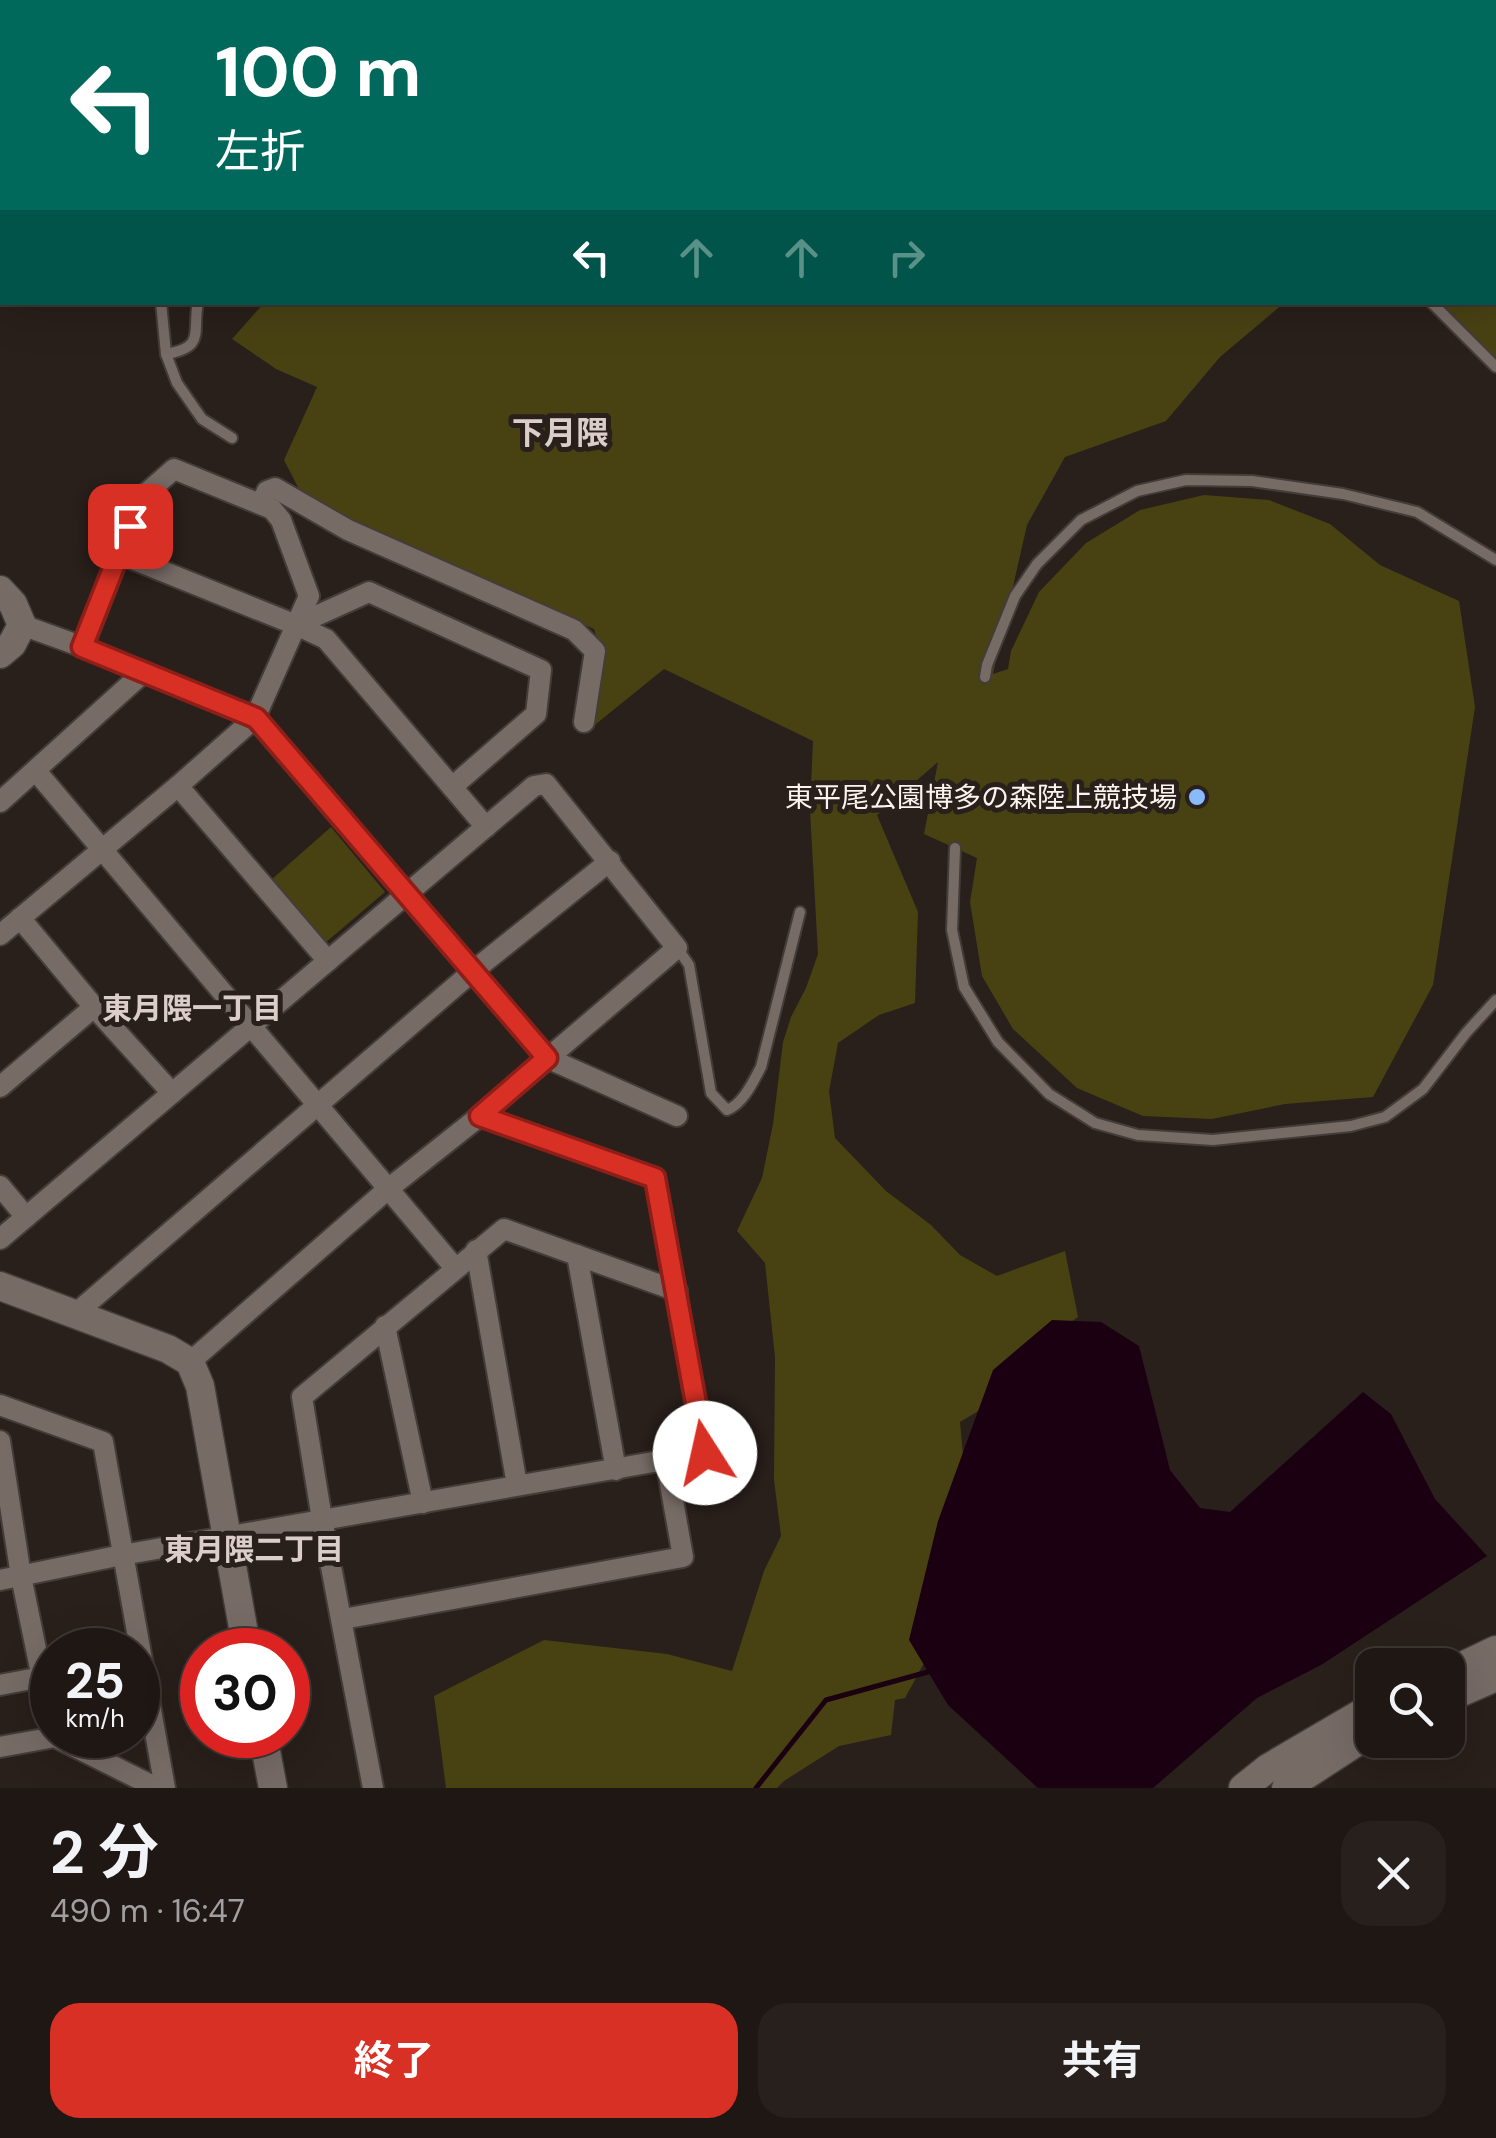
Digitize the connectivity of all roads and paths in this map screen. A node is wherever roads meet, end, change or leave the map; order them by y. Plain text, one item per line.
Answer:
1 (161, 305) edge
2 (198, 305) edge
3 (1434, 305) edge
4 (166, 354) junction
5 (1496, 367) edge
6 (232, 438) dead end
7 (261, 504) junction
8 (120, 554) junction
9 (1496, 560) edge
10 (0, 590) edge
11 (22, 625) junction
12 (296, 625) junction
13 (82, 647) junction
14 (0, 654) edge
15 (144, 672) junction
16 (985, 677) dead end
17 (256, 718) junction
18 (584, 722) dead end
19 (36, 771) junction
20 (178, 786) junction
21 (452, 787) junction
22 (0, 802) edge
23 (486, 826) junction
24 (955, 848) dead end
25 (102, 850) junction
26 (610, 861) junction
27 (406, 894) junction
28 (800, 912) dead end
29 (20, 918) junction
30 (0, 935) edge
31 (677, 948) junction
32 (328, 961) junction
33 (472, 972) junction
34 (1496, 1000) edge
35 (94, 1007) junction
36 (251, 1026) junction
37 (547, 1058) junction
38 (0, 1087) edge
39 (172, 1093) junction
40 (318, 1106) junction
41 (480, 1116) junction
42 (677, 1116) dead end
43 (0, 1186) edge
44 (388, 1189) junction
45 (26, 1217) junction
46 (0, 1239) edge
47 (476, 1250) junction
48 (577, 1255) junction
49 (455, 1268) junction
50 (0, 1286) edge
51 (677, 1291) junction
52 (75, 1314) junction
53 (385, 1326) junction
54 (190, 1362) junction
55 (0, 1405) edge
56 (0, 1440) edge
57 (666, 1462) junction
58 (616, 1470) junction
59 (516, 1485) junction
60 (422, 1503) junction
61 (322, 1520) junction
62 (227, 1538) junction
63 (122, 1555) junction
64 (11, 1578) edge
65 (342, 1619) junction
66 (244, 1628) edge
67 (30, 1639) edge
68 (1496, 1650) edge
69 (1465, 1665) edge
70 (1496, 1677) edge
71 (30, 1679) edge
72 (0, 1685) edge
73 (1465, 1691) edge
74 (1355, 1721) edge
75 (30, 1740) edge
76 (1355, 1741) edge
77 (0, 1748) edge
78 (100, 1758) edge
79 (267, 1758) edge
80 (1276, 1781) edge
81 (156, 1788) edge
82 (165, 1788) edge
83 (273, 1788) edge
84 (373, 1788) edge
85 (1242, 1788) edge

1 - 4 lane
2 - 4 lane
3 - 5 lane
4 - 6 lane
7 - 8 street
7 - 12 street
7 - 18 street
8 - 12 street
8 - 13 street
9 - 16 lane
10 - 11 street
11 - 13 street
11 - 14 street
12 - 17 street
12 - 21 street
12 - 21 street
13 - 15 street
15 - 17 street
15 - 19 street
17 - 20 street
17 - 27 street
19 - 22 street
19 - 25 street
20 - 25 street
20 - 32 street
21 - 23 street
23 - 26 street
23 - 27 street
24 - 34 lane
25 - 29 street
25 - 36 street
26 - 31 street
26 - 33 street
27 - 32 street
27 - 33 street
28 - 31 lane
29 - 30 street
29 - 35 street
31 - 37 street
32 - 36 street
33 - 37 street
33 - 40 street
35 - 38 street
35 - 39 street
36 - 39 street
36 - 40 street
37 - 41 street
37 - 42 street
39 - 45 street
40 - 44 street
40 - 52 street
41 - 44 street
41 - 51 street
43 - 45 street
44 - 49 street
44 - 54 street
45 - 46 street
47 - 48 street
47 - 49 street
47 - 59 street
48 - 51 street
48 - 58 street
49 - 53 street
50 - 52 street
51 - 57 street
52 - 54 street
53 - 60 street
53 - 61 street
54 - 62 street
55 - 63 street
56 - 64 street
57 - 58 street
57 - 65 street
58 - 59 street
59 - 60 street
60 - 61 street
61 - 62 street
61 - 65 street
62 - 63 street
62 - 66 street
63 - 64 street
63 - 82 street
64 - 67 street
65 - 84 street
68 - 69 street
70 - 73 street
71 - 72 street
74 - 80 street
75 - 77 street
76 - 80 street
78 - 81 street
79 - 83 street
80 - 85 street

